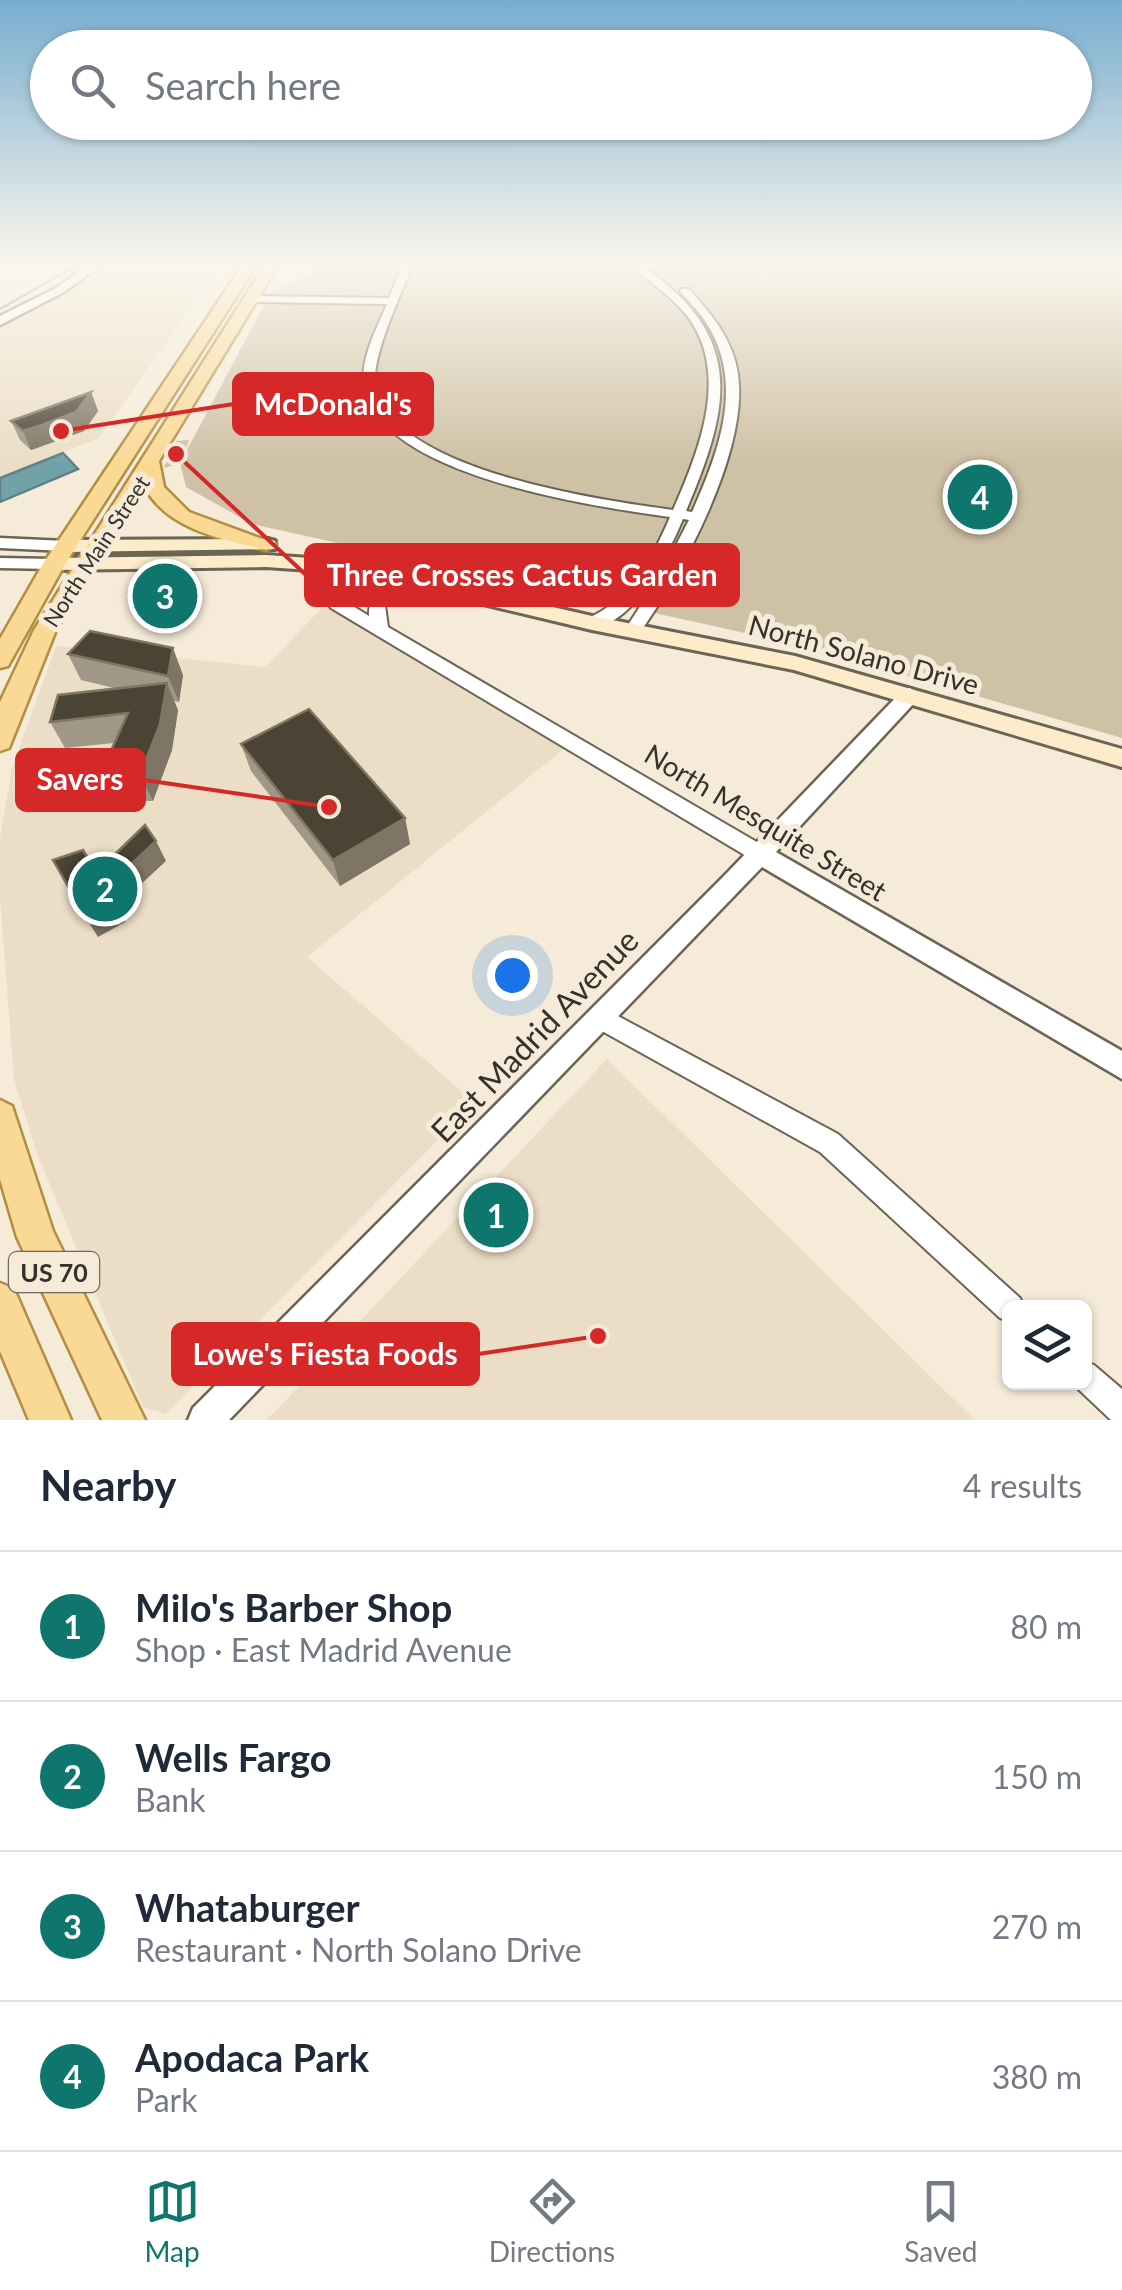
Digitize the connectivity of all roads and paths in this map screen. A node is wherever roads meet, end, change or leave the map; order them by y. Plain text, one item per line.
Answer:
1 (206, 332) edge
2 (230, 332) edge
3 (383, 332) edge
4 (703, 332) edge
5 (716, 332) edge
6 (716, 376) junction
7 (734, 377) junction
8 (152, 464) junction
9 (676, 514) junction
10 (697, 517) junction
11 (0, 543) edge
12 (266, 544) junction
13 (60, 555) junction
14 (94, 555) junction
15 (0, 563) edge
16 (306, 563) junction
17 (353, 567) junction
18 (398, 577) junction
19 (592, 623) junction
20 (380, 627) junction
21 (632, 631) junction
22 (0, 660) edge
23 (910, 695) junction
24 (0, 741) edge
25 (1122, 758) edge
26 (760, 854) junction
27 (601, 1018) junction
28 (1122, 1066) edge
29 (0, 1118) edge
30 (1002, 1301) edge
31 (0, 1302) edge
32 (1092, 1383) edge
33 (1122, 1410) edge
34 (50, 1420) edge
35 (124, 1420) edge
36 (205, 1420) edge

1 - 13 main road, North Main Street
2 - 8 main road, North Main Street
3 - 9 street
4 - 6 street
5 - 7 street
6 - 7 street
6 - 9 street
7 - 10 street
8 - 12 main road
8 - 14 main road, North Main Street
9 - 10 street
9 - 19 street
10 - 21 street
11 - 13 street
12 - 14 main road, North Solano Drive
12 - 17 main road, North Solano Drive
13 - 14 main road, North Solano Drive
13 - 15 street
13 - 22 main road, North Main Street
14 - 16 main road, North Solano Drive
14 - 24 main road, North Main Street
16 - 17 main road, North Solano Drive
16 - 20 street, North Mesquite Street
17 - 18 main road, North Solano Drive
18 - 19 main road, North Solano Drive
18 - 20 street
19 - 21 main road, North Solano Drive
20 - 26 street, North Mesquite Street
21 - 23 main road, North Solano Drive
23 - 25 main road, North Solano Drive
23 - 26 street, East Madrid Avenue
26 - 27 street, East Madrid Avenue
26 - 28 street, North Mesquite Street
27 - 30 street
27 - 36 street, East Madrid Avenue
29 - 35 main road, US 70
31 - 34 main road, US 70
32 - 33 street

